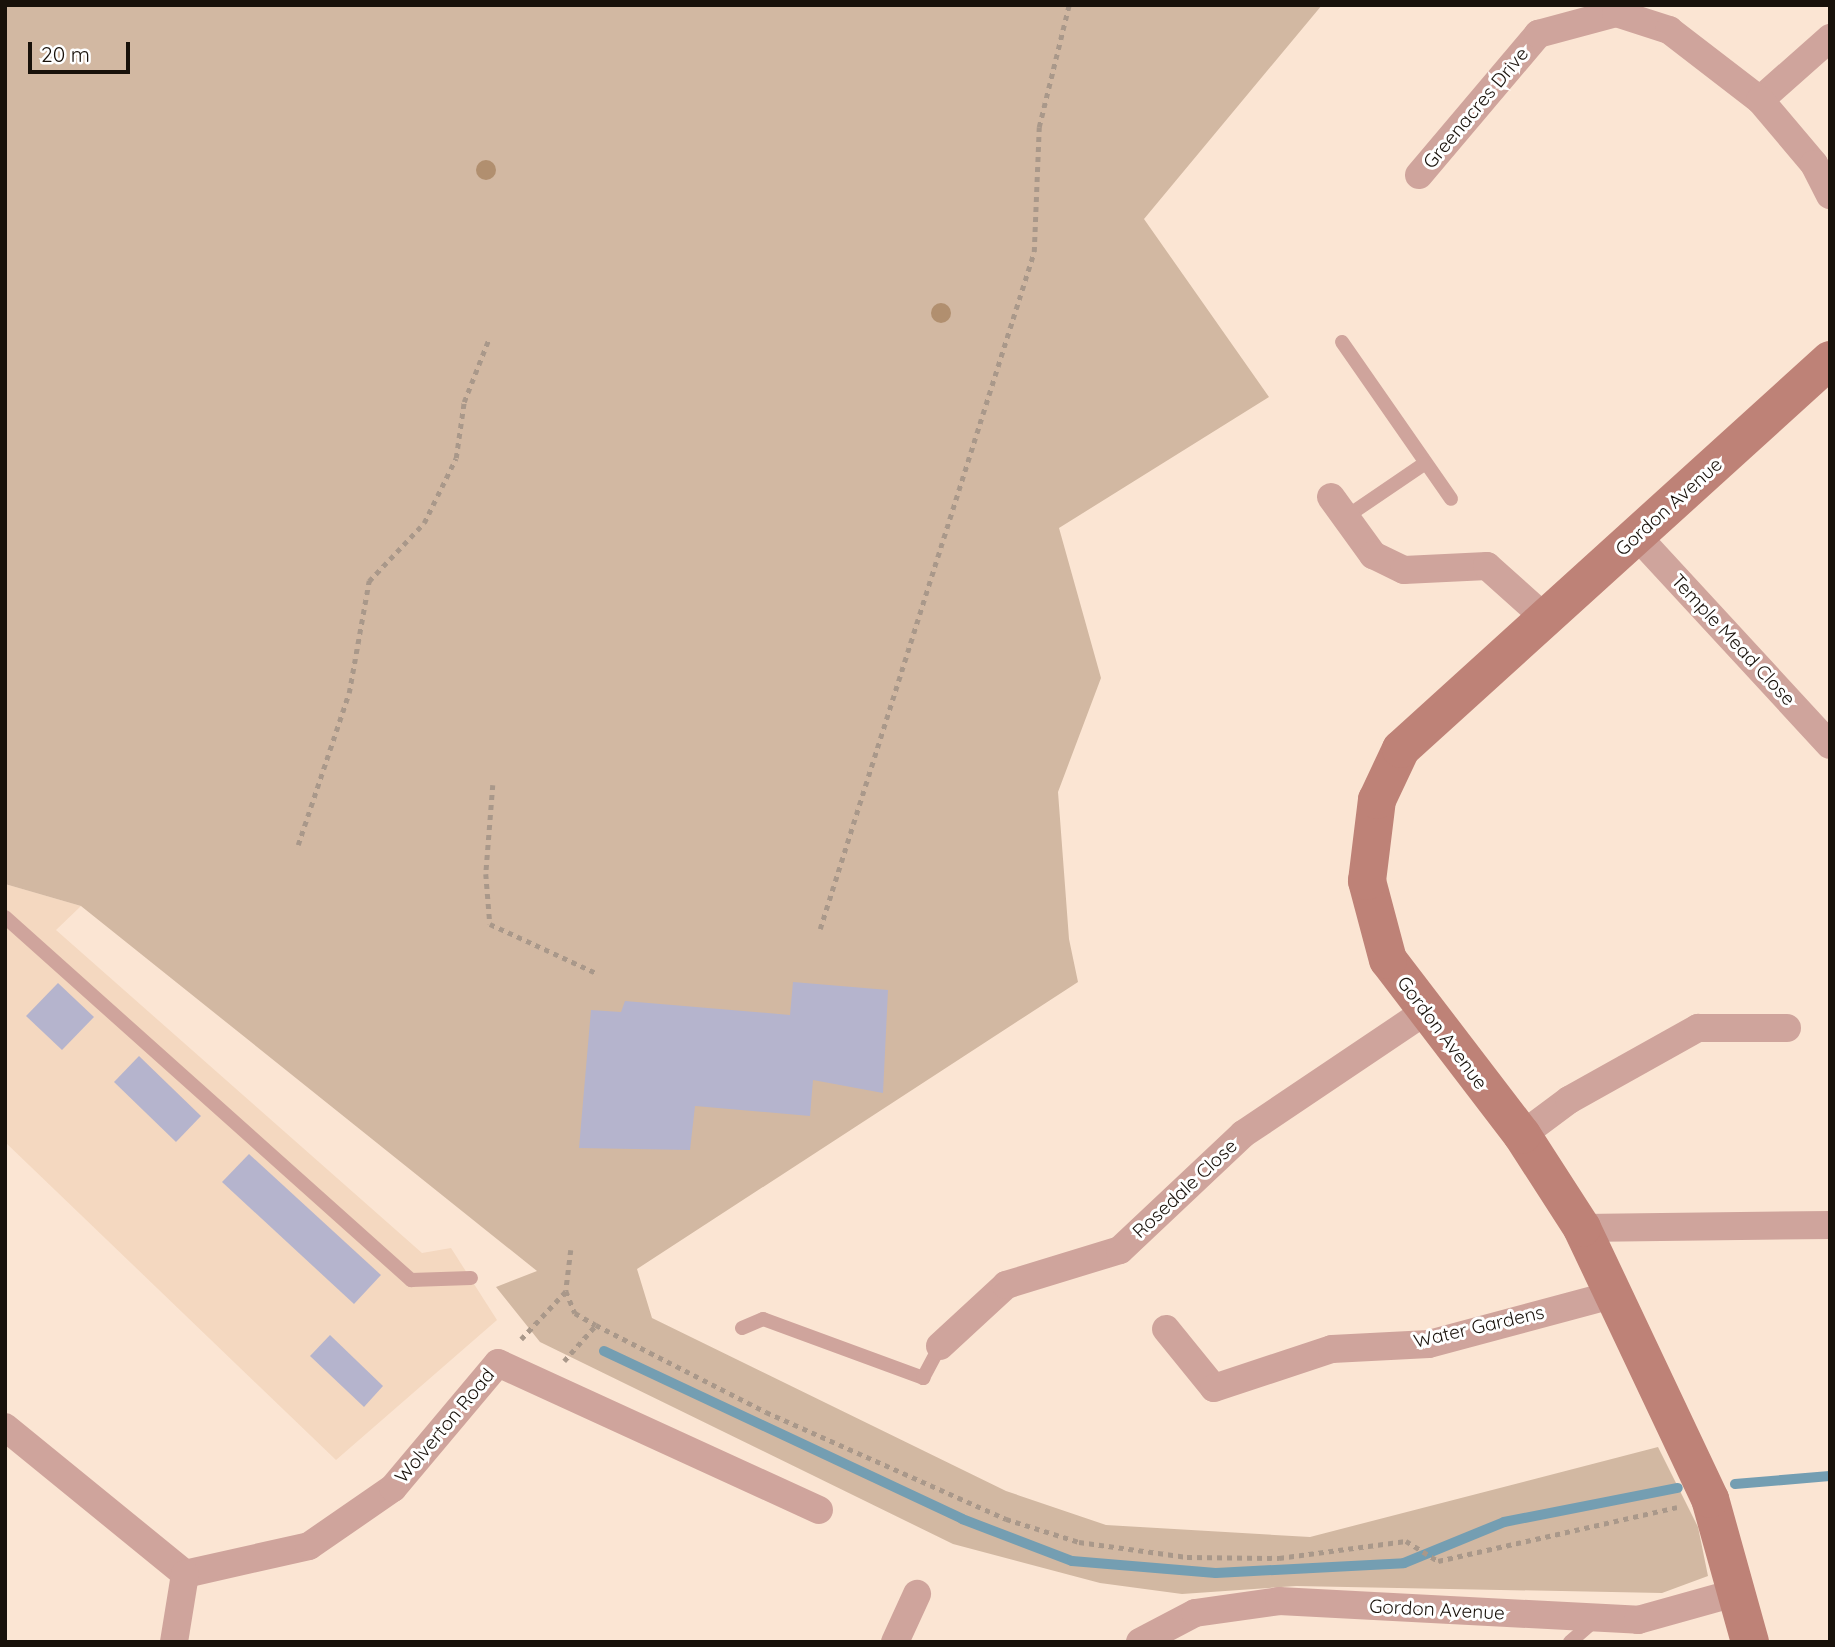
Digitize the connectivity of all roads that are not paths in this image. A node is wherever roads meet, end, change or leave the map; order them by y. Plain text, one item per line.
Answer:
1 (1616, 9) edge
2 (1830, 38) edge
3 (1760, 100) junction
4 (1419, 175) dead end
5 (1830, 195) edge
6 (1342, 342) dead end
7 (1830, 360) edge
8 (1424, 464) junction
9 (1451, 499) dead end
10 (1338, 507) joint
11 (1637, 536) junction
12 (1544, 617) junction
13 (1830, 745) edge
14 (5, 917) edge
15 (1423, 1013) junction
16 (1787, 1028) dead end
17 (1522, 1135) junction
18 (1830, 1224) edge
19 (1582, 1228) junction
20 (471, 1278) dead end
21 (1615, 1294) junction
22 (742, 1328) dead end
23 (1166, 1329) dead end
24 (940, 1346) joint
25 (5, 1427) edge
26 (819, 1510) dead end
27 (185, 1574) junction
28 (1738, 1592) junction
29 (917, 1594) dead end
30 (1597, 1618) junction
31 (174, 1642) edge
32 (895, 1642) edge
33 (1140, 1642) edge
34 (1570, 1642) edge
35 (1750, 1642) edge

1 - 3 street, Greenacres Drive
1 - 4 street, Greenacres Drive
2 - 3 street
3 - 5 street, Greenacres Drive
6 - 8 lane
7 - 11 street, Gordon Avenue
8 - 9 lane
8 - 10 lane
10 - 12 street
11 - 12 street, Gordon Avenue
11 - 13 street, Temple Mead Close
12 - 15 street, Gordon Avenue
14 - 20 lane
15 - 17 street, Gordon Avenue
15 - 24 street, Rosedale Close
16 - 17 street
17 - 19 street, Gordon Avenue
18 - 19 street
19 - 21 street, Gordon Avenue
21 - 23 street, Water Gardens
21 - 28 street, Gordon Avenue
22 - 24 lane
25 - 27 street
26 - 27 street, Wolverton Road
27 - 31 street
28 - 30 street, Gordon Avenue
28 - 35 street, Gordon Avenue
29 - 32 street
30 - 33 street, Gordon Avenue
30 - 34 lane

